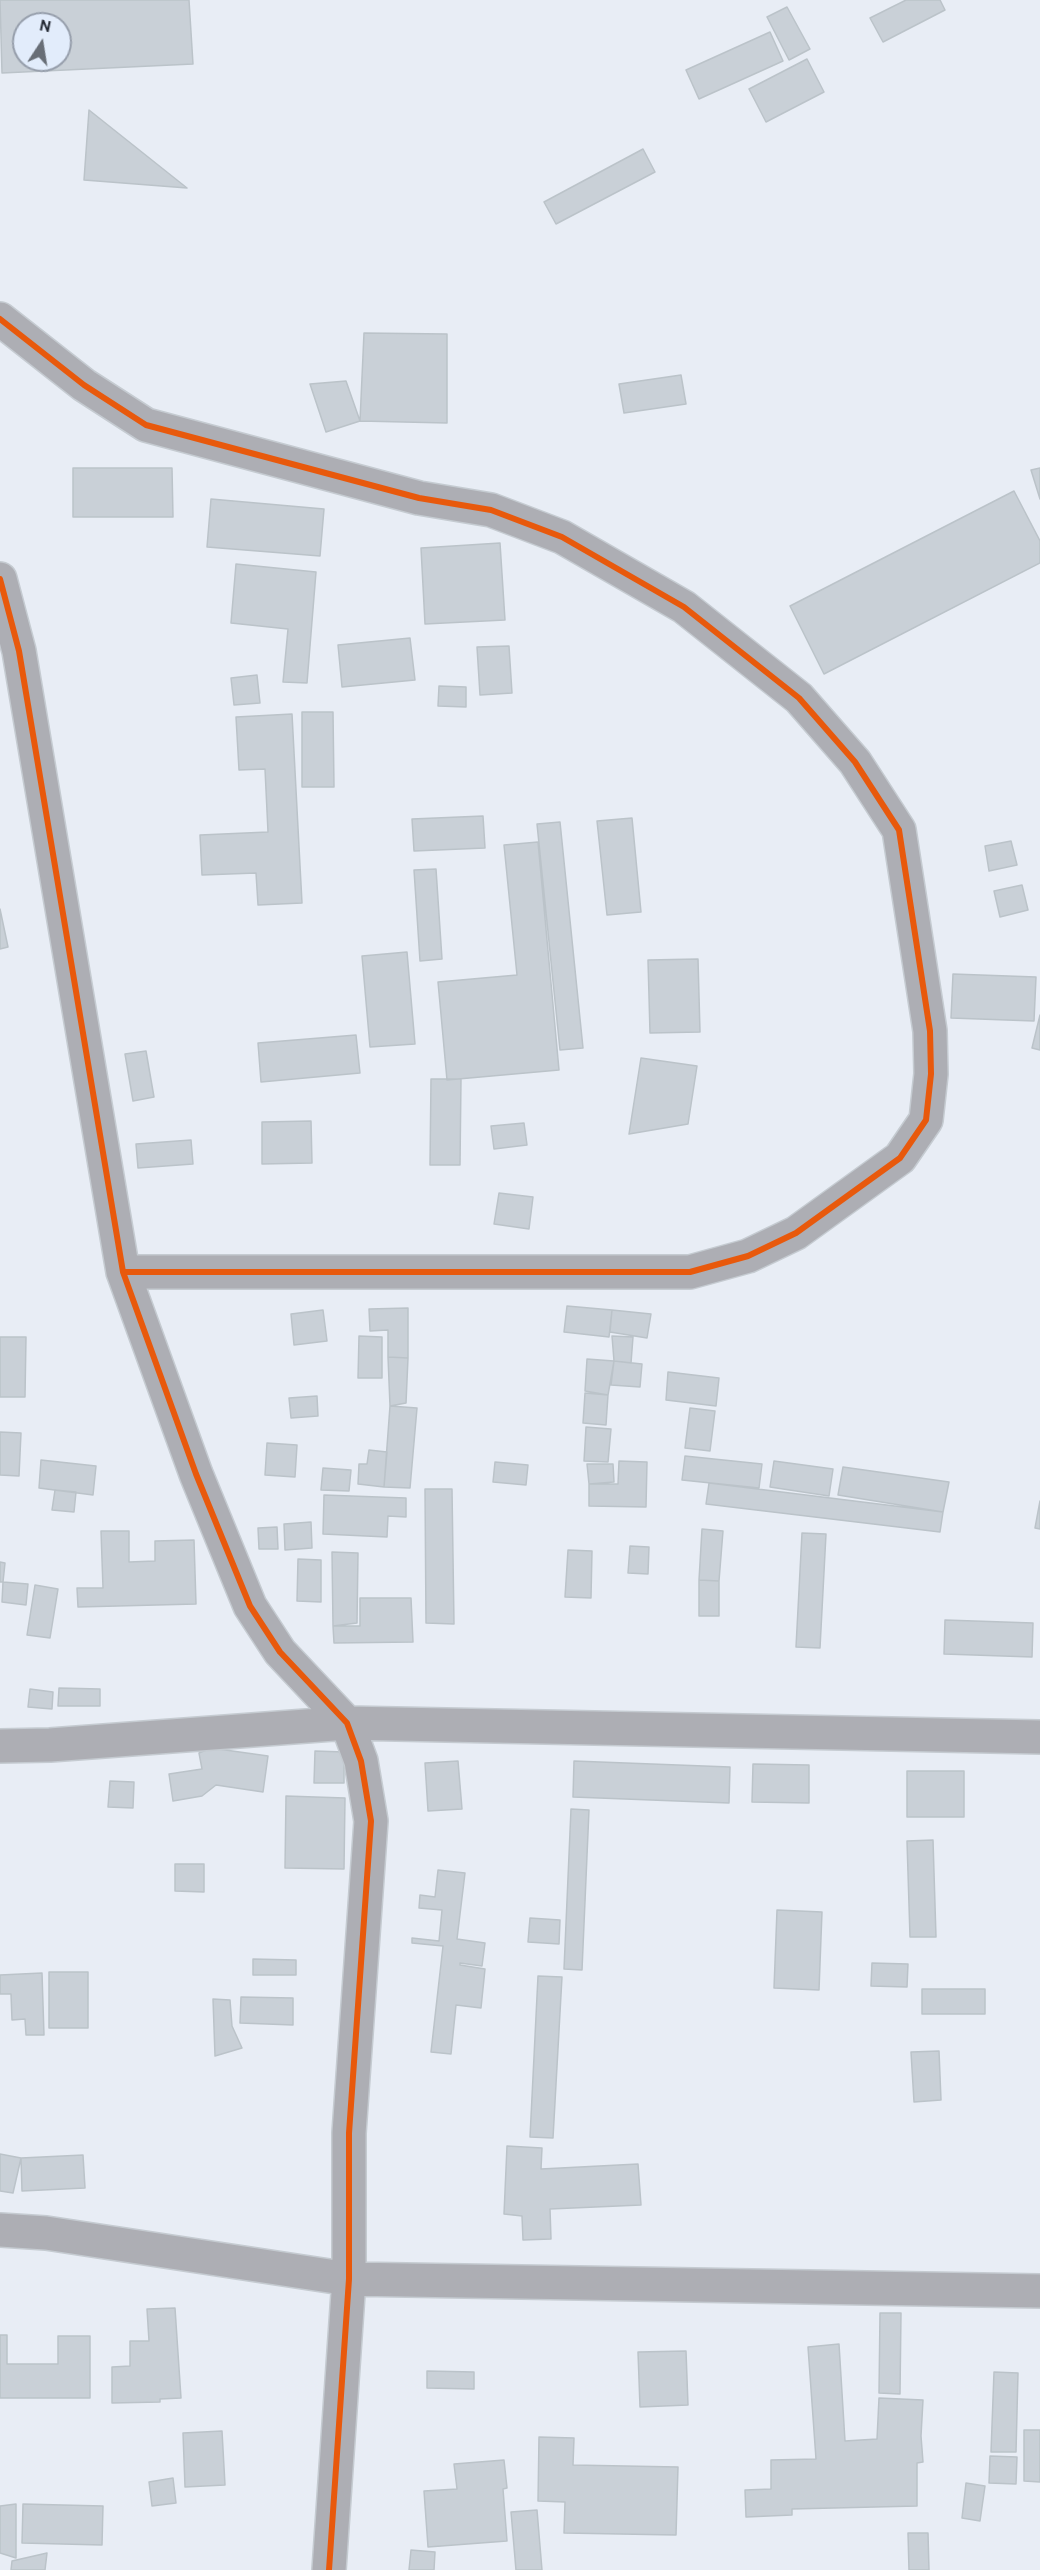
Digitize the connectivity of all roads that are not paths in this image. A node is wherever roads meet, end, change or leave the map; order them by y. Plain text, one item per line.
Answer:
1 (0, 319) edge
2 (0, 579) edge
3 (123, 1272) junction
4 (346, 1723) junction
5 (1040, 1737) edge
6 (0, 1746) edge
7 (0, 2230) edge
8 (349, 2279) junction
9 (1040, 2291) edge
10 (329, 2570) edge

1 - 3 street
2 - 3 street
3 - 4 street
4 - 5 street
4 - 6 street
4 - 8 street
7 - 8 street
8 - 9 street
8 - 10 street

